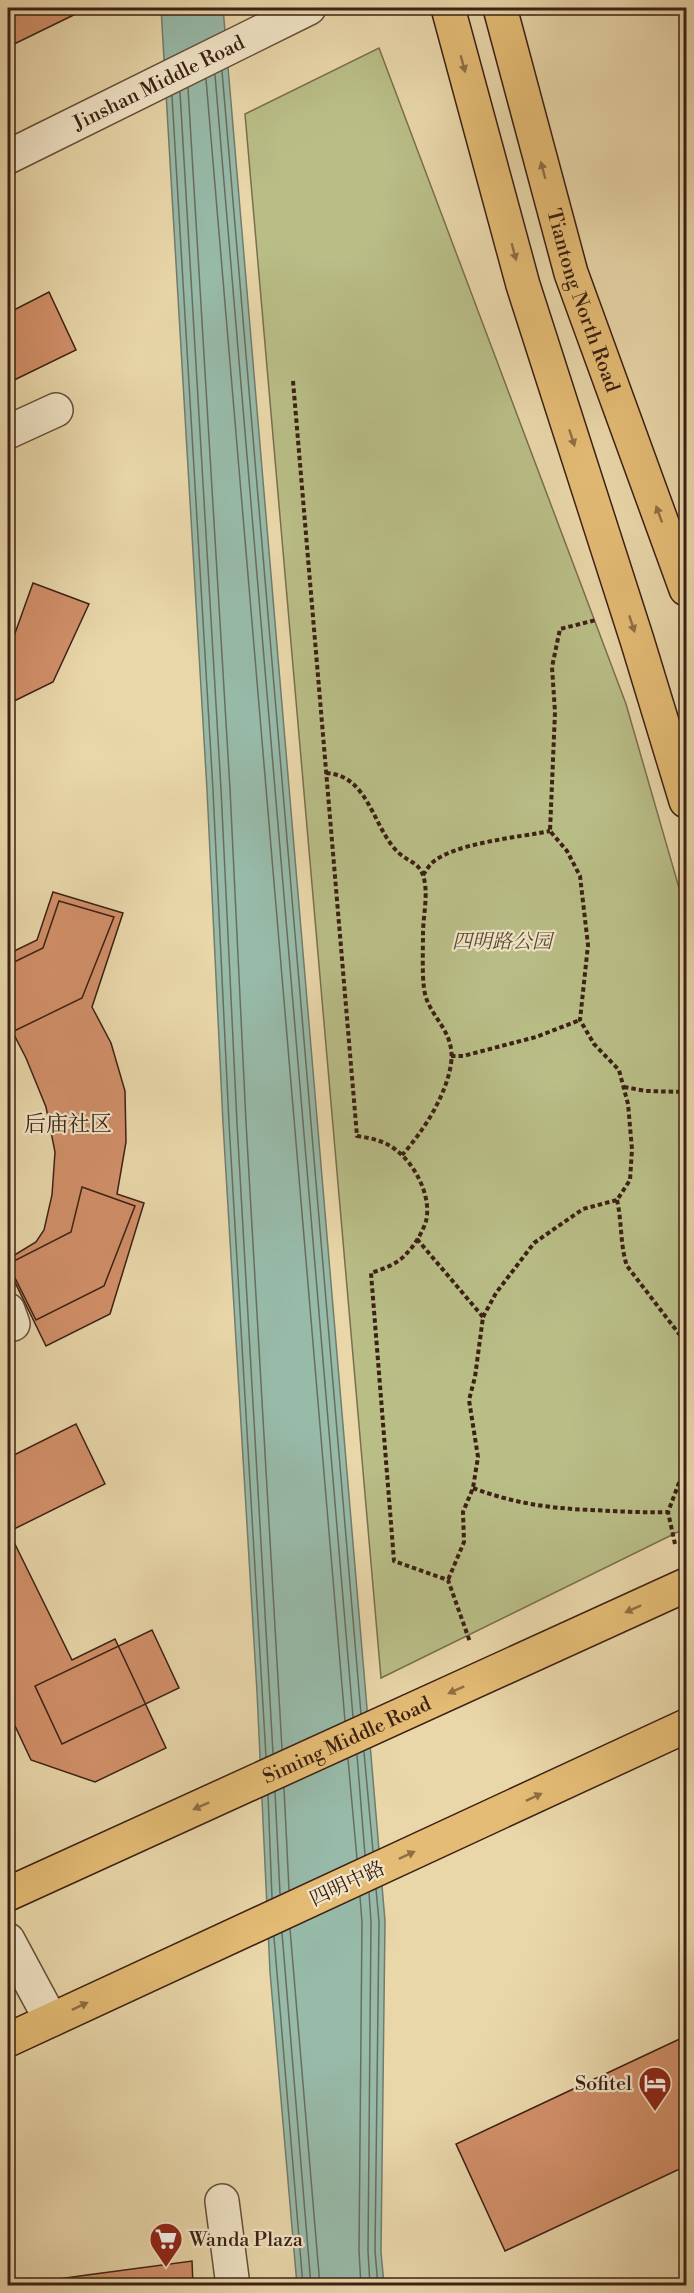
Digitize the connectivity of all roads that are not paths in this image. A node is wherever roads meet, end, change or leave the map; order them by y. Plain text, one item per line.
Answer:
1 (448, 8) edge
2 (500, 8) edge
3 (302, 11) edge
4 (8, 157) edge
5 (56, 410) dead end
6 (8, 432) edge
7 (687, 589) edge
8 (687, 801) edge
9 (687, 1585) edge
10 (687, 1726) edge
11 (8, 1894) edge
12 (8, 1940) edge
13 (51, 2020) junction
14 (8, 2040) edge
15 (222, 2201) dead end
16 (233, 2286) edge

1 -> 8 main road
7 -> 2 main road, Tiantong North Road
3 - 4 street, Jinshan Middle Road
5 - 6 street
9 -> 11 main road, Siming Middle Road
13 -> 10 main road, 四明中路
12 - 13 street
13 - 14 main road, 四明中路
15 - 16 street

